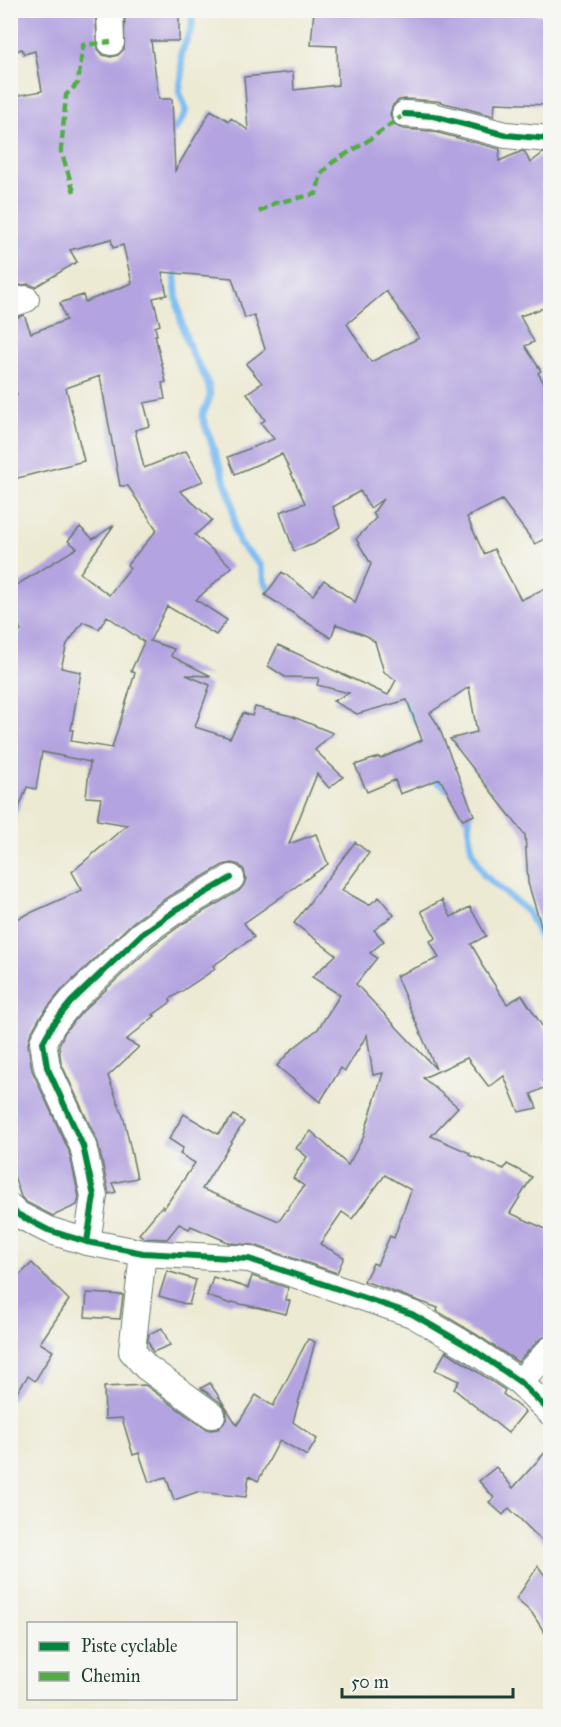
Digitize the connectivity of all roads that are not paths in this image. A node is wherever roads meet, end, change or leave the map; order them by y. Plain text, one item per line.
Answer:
1 (110, 10) edge
2 (111, 42) dead end
3 (405, 114) dead end
4 (550, 139) edge
5 (231, 878) dead end
6 (10, 1207) edge
7 (87, 1242) junction
8 (142, 1253) junction
9 (550, 1350) edge
10 (520, 1382) junction
11 (550, 1412) edge
12 (212, 1415) dead end

1 - 2 street
3 - 4 street
5 - 7 street
6 - 7 street
7 - 8 street
8 - 10 street
8 - 12 street
9 - 10 street
10 - 11 street

